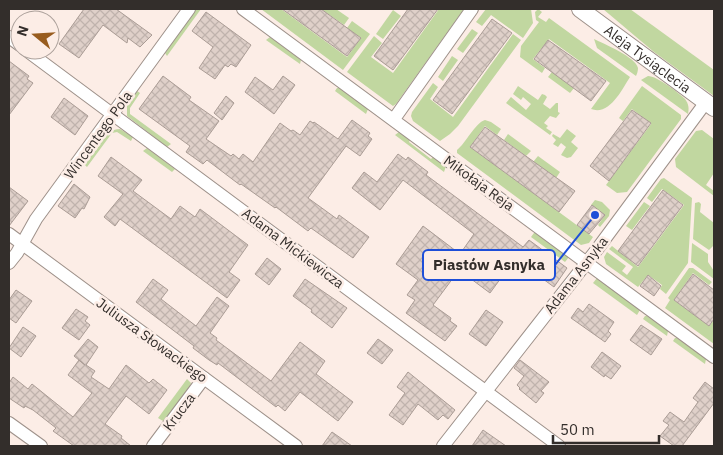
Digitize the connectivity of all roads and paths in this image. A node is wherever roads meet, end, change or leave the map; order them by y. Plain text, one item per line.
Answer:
1 (189, 9) edge
2 (243, 9) edge
3 (472, 9) edge
4 (580, 9) edge
5 (40, 60) edge
6 (710, 105) edge
7 (113, 114) junction
8 (394, 119) junction
9 (9, 234) edge
10 (22, 244) junction
11 (587, 262) junction
12 (9, 263) edge
13 (714, 357) edge
14 (204, 378) junction
15 (486, 392) junction
16 (9, 423) edge
17 (40, 446) edge
18 (153, 446) edge
19 (296, 446) edge
20 (444, 446) edge
21 (559, 446) edge

1 - 7 street, Wincentego Pola
2 - 8 street, Mikołaja Reja
3 - 8 street
4 - 6 street, Aleja Tysiąclecia
5 - 7 street, Adama Mickiewicza
6 - 11 street, Adama Asnyka
7 - 10 street, Wincentego Pola
7 - 15 street, Adama Mickiewicza
8 - 11 street, Mikołaja Reja
9 - 10 street, Juliusza Słowackiego
10 - 12 street, Wincentego Pola
10 - 14 street, Juliusza Słowackiego
11 - 13 street, Mikołaja Reja
11 - 15 street, Adama Asnyka
14 - 18 street, Krucza
14 - 19 street, Juliusza Słowackiego
15 - 20 street, Adama Asnyka
15 - 21 street, Adama Mickiewicza
16 - 17 street

